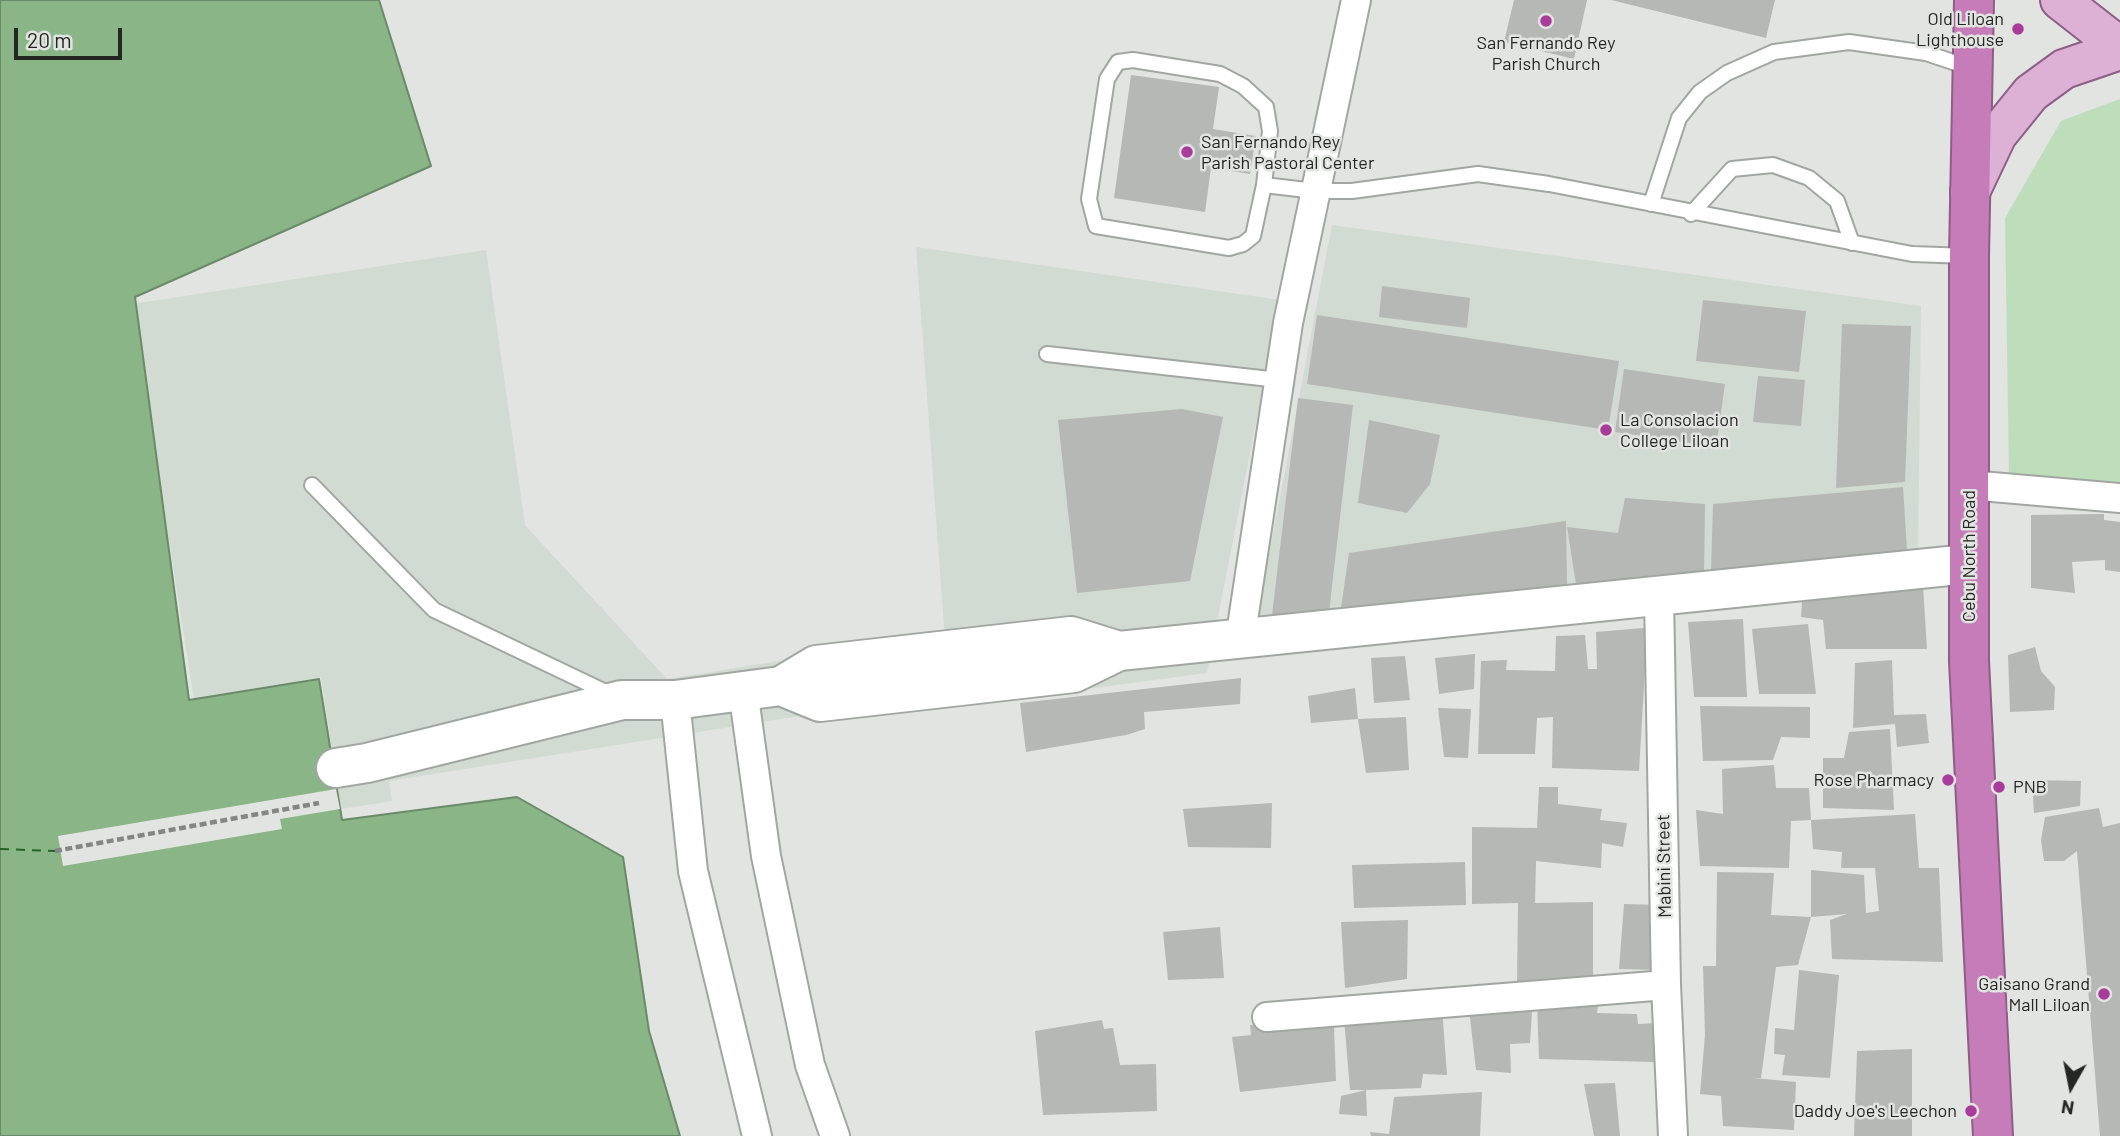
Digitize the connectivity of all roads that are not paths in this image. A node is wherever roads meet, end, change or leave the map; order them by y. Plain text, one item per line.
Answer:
1 (1356, 0) edge
2 (1974, 0) edge
3 (2060, 0) edge
4 (2120, 49) edge
5 (1972, 68) junction
6 (1264, 185) junction
7 (1315, 191) junction
8 (1970, 192) junction
9 (1651, 204) junction
10 (1691, 214) junction
11 (1852, 243) junction
12 (1969, 256) junction
13 (1047, 354) dead end
14 (1279, 380) junction
15 (312, 485) dead end
16 (1969, 485) junction
17 (2120, 498) edge
18 (1968, 564) junction
19 (1659, 596) junction
20 (1240, 640) junction
21 (743, 690) junction
22 (622, 700) junction
23 (675, 700) junction
24 (331, 785) road end
25 (1666, 985) junction
26 (1267, 1017) dead end
27 (757, 1136) edge
28 (835, 1136) edge
29 (1673, 1136) edge
30 (1993, 1136) edge

1 - 7 street
2 - 5 highway
3 - 4 main road
4 - 8 main road, Cebu North Road
5 - 8 highway
5 - 9 lane
6 - 6 lane
6 - 7 lane
7 - 9 lane
7 - 14 street
8 - 12 highway, Cebu North Road
9 - 10 lane
10 - 11 lane
10 - 11 lane
11 - 12 lane
12 - 16 highway, Cebu North Road
13 - 14 lane
14 - 20 street
15 - 22 lane
16 - 17 street
16 - 18 highway, Cebu North Road
18 - 19 street
18 - 30 highway, Cebu North Road
19 - 20 street
19 - 25 street, Mabini Street
20 - 21 street
21 - 23 street
21 - 28 street
22 - 23 street
22 - 24 street
23 - 27 street
25 - 26 street
25 - 29 street, Mabini Street

